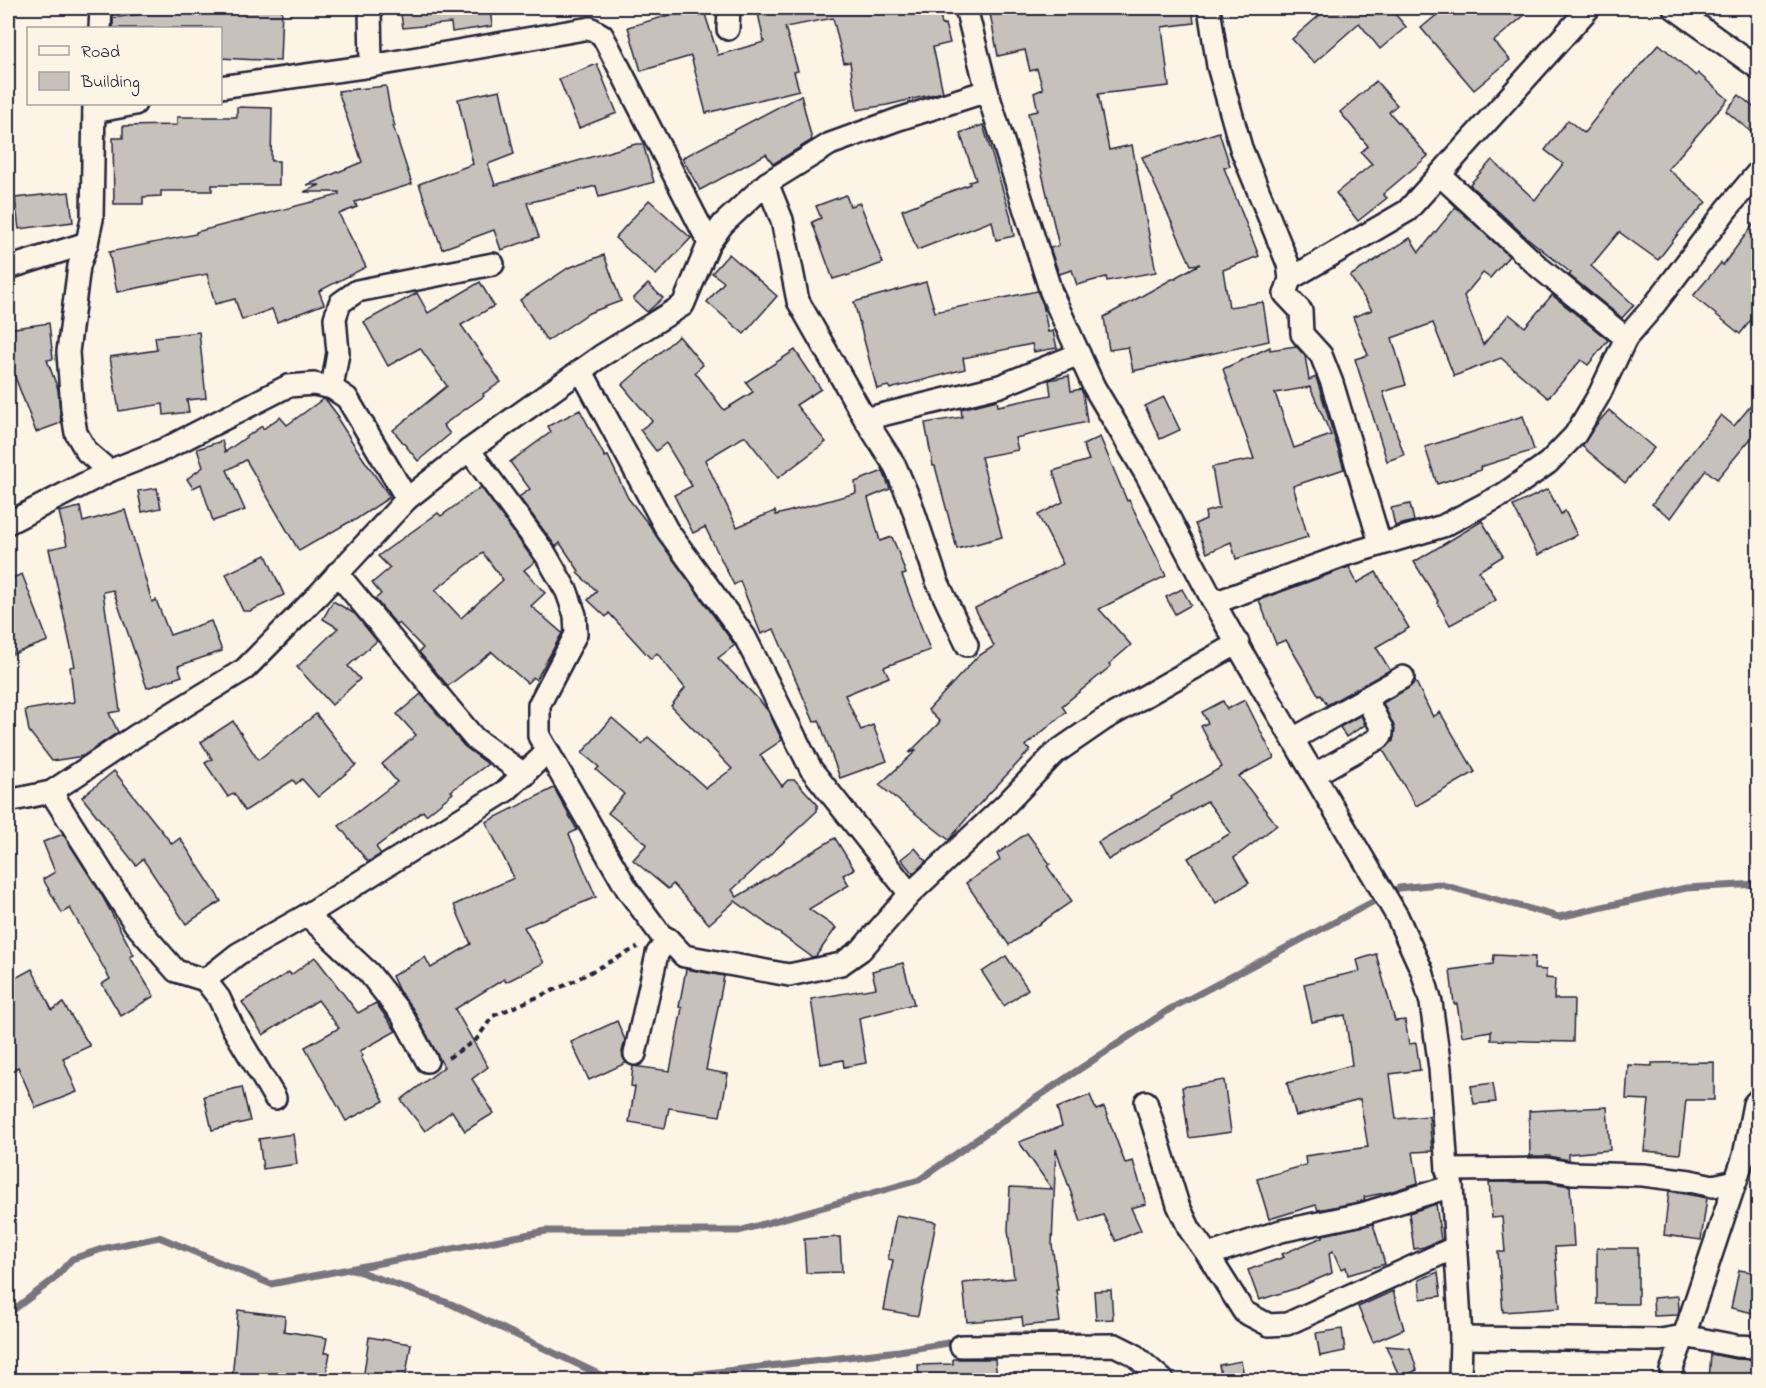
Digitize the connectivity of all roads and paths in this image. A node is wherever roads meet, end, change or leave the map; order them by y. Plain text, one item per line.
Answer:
1 (101, 8) edge
2 (370, 8) edge
3 (729, 8) edge
4 (966, 8) edge
5 (1209, 8) edge
6 (1588, 8) edge
7 (1674, 8) edge
8 (100, 27) edge
9 (728, 29) dead end
10 (370, 66) junction
11 (1758, 68) edge
12 (222, 87) edge
13 (987, 91) junction
14 (125, 105) edge
15 (94, 108) edge
16 (1758, 172) edge
17 (1440, 175) junction
18 (767, 183) junction
19 (87, 243) junction
20 (709, 243) junction
21 (493, 264) dead end
22 (8, 268) edge
23 (1290, 279) junction
24 (1626, 338) junction
25 (1079, 354) junction
26 (581, 370) junction
27 (332, 388) junction
28 (865, 419) junction
29 (469, 450) junction
30 (109, 471) junction
31 (407, 499) junction
32 (8, 523) edge
33 (1380, 543) junction
34 (337, 573) junction
35 (1214, 603) junction
36 (1238, 643) junction
37 (967, 645) dead end
38 (1403, 677) dead end
39 (1366, 698) junction
40 (1293, 738) junction
41 (548, 751) junction
42 (525, 775) junction
43 (1314, 775) junction
44 (51, 792) junction
45 (8, 801) edge
46 (910, 894) junction
47 (307, 915) junction
48 (664, 937) junction
49 (205, 980) junction
50 (635, 1054) dead end
51 (427, 1061) joint
52 (275, 1098) dead end
53 (1758, 1100) edge
54 (1146, 1102) dead end
55 (1450, 1178) junction
56 (1736, 1181) junction
57 (1713, 1186) junction
58 (1726, 1211) junction
59 (1456, 1247) junction
60 (1208, 1255) junction
61 (1684, 1336) junction
62 (1461, 1338) junction
63 (1660, 1340) junction
64 (961, 1346) dead end
65 (1758, 1347) edge
66 (1671, 1376) edge
67 (1163, 1380) edge
68 (1460, 1380) edge

1 - 8 street
2 - 10 street
3 - 9 street
4 - 13 street
5 - 23 street
6 - 17 street
7 - 11 street
10 - 12 street
10 - 20 street
13 - 18 street
13 - 25 street
14 - 15 street
15 - 19 street
16 - 24 street
17 - 23 street
17 - 24 street
18 - 20 street
18 - 28 street
19 - 22 street
19 - 30 street
20 - 26 street
21 - 27 street
23 - 33 street
24 - 33 street
25 - 28 street
25 - 35 street
26 - 29 street
26 - 46 street
27 - 30 street
27 - 31 street
28 - 37 street
29 - 31 street
29 - 41 street
30 - 32 street
31 - 34 street
33 - 35 street
34 - 42 street
34 - 44 street
35 - 36 street
36 - 40 street
36 - 46 street
38 - 39 street
39 - 40 street
39 - 43 street
40 - 43 street
41 - 42 street
41 - 48 street
42 - 47 street
43 - 55 street
44 - 45 street
44 - 49 street
46 - 48 street
47 - 49 street
47 - 51 street
48 - 50 street
48 - 51 path
49 - 52 street
53 - 56 street
54 - 60 street
55 - 57 street
55 - 59 street
55 - 60 street
56 - 57 street
56 - 58 street
57 - 58 street
58 - 61 street
59 - 60 street
59 - 62 street
61 - 63 street
61 - 65 street
61 - 66 street
62 - 63 street
62 - 68 street
63 - 66 street
64 - 67 street

